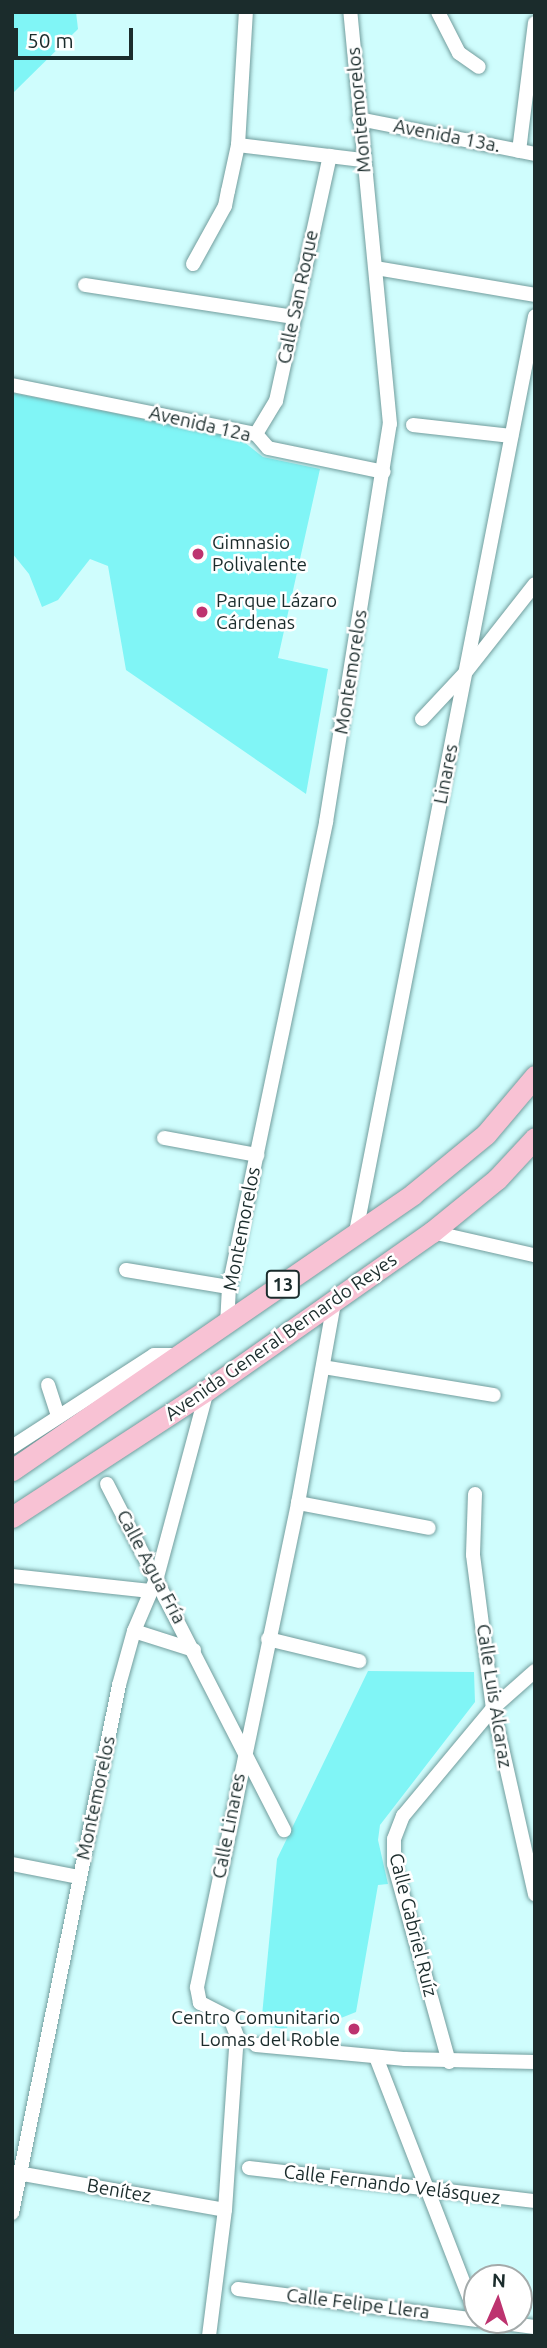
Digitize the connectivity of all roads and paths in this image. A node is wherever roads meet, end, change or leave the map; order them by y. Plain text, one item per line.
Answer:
1 (246, 12) edge
2 (350, 12) edge
3 (438, 12) edge
4 (535, 23) edge
5 (479, 67) dead end
6 (359, 118) junction
7 (237, 145) junction
8 (519, 151) junction
9 (535, 154) edge
10 (330, 156) junction
11 (362, 160) junction
12 (193, 264) dead end
13 (376, 268) junction
14 (85, 285) dead end
15 (535, 295) edge
16 (535, 316) edge
17 (294, 317) junction
18 (12, 385) edge
19 (414, 425) dead end
20 (256, 434) junction
21 (511, 436) junction
22 (384, 472) junction
23 (535, 584) edge
24 (465, 673) junction
25 (422, 719) dead end
26 (535, 1076) edge
27 (164, 1138) dead end
28 (535, 1138) edge
29 (257, 1155) junction
30 (356, 1232) junction
31 (432, 1232) junction
32 (533, 1255) dead end
33 (126, 1269) dead end
34 (229, 1287) junction
35 (334, 1302) junction
36 (227, 1325) junction
37 (183, 1355) junction
38 (323, 1367) junction
39 (48, 1385) dead end
40 (207, 1390) junction
41 (494, 1395) dead end
42 (58, 1416) junction
43 (12, 1447) edge
44 (12, 1470) edge
45 (107, 1484) dead end
46 (475, 1494) dead end
47 (298, 1503) junction
48 (12, 1517) edge
49 (429, 1528) dead end
50 (12, 1576) edge
51 (157, 1577) junction
52 (150, 1591) junction
53 (134, 1631) junction
54 (268, 1639) junction
55 (194, 1650) junction
56 (359, 1661) dead end
57 (535, 1671) edge
58 (493, 1708) junction
59 (244, 1752) junction
60 (284, 1830) dead end
61 (12, 1864) edge
62 (79, 1878) junction
63 (535, 1894) edge
64 (256, 2045) dead end
65 (376, 2057) junction
66 (449, 2062) junction
67 (535, 2062) edge
68 (249, 2168) dead end
69 (16, 2173) edge
70 (426, 2189) junction
71 (535, 2201) edge
72 (225, 2210) junction
73 (12, 2213) edge
74 (463, 2282) edge
75 (238, 2289) dead end
76 (463, 2317) edge
77 (209, 2336) edge

1 - 7 street
2 - 6 street, Montemorelos
3 - 5 street
4 - 8 street
6 - 8 street, Avenida 13a.
6 - 11 street, Montemorelos
7 - 10 street
7 - 12 street
8 - 9 street, Avenida 13a.
10 - 11 street
10 - 17 street, Calle San Roque
11 - 13 street, Montemorelos
13 - 15 street
13 - 22 street, Montemorelos
14 - 17 street
16 - 21 street, Linares
17 - 20 street, Calle San Roque
18 - 20 street, Avenida 12a
19 - 21 street
20 - 22 street, Avenida 12a
21 - 24 street, Linares
22 - 29 street, Montemorelos
23 - 24 street
24 - 25 street
24 - 30 street, Linares
26 - 30 main road, 13
27 - 29 street
28 - 31 main road, Avenida General Bernardo Reyes / 13
29 - 34 street, Montemorelos
30 - 36 main road, 13
31 - 32 street
31 - 35 main road, Avenida General Bernardo Reyes / 13
33 - 34 street
34 - 36 street, Montemorelos
35 - 38 street, Calle Linares
35 - 40 main road, Avenida General Bernardo Reyes / 13
36 - 37 main road, 13
37 - 42 street
37 - 44 main road, 13
38 - 41 street
38 - 47 street, Calle Linares
39 - 42 street
40 - 48 main road, Avenida General Bernardo Reyes / 13
40 - 51 street, Montemorelos
42 - 43 street
45 - 51 street, Calle Agua Fría
46 - 58 street, Calle Luis Alcaraz
47 - 49 street
47 - 54 street, Calle Linares
50 - 52 street
51 - 52 street, Montemorelos
51 - 55 street, Calle Agua Fría
52 - 53 street, Montemorelos
53 - 55 street, Calle Agua Fría
53 - 62 street, Montemorelos
54 - 56 street
54 - 59 street, Calle Linares
55 - 59 street, Calle Agua Fría
57 - 58 street, Calle Gabriel Ruíz
58 - 63 street, Calle Luis Alcaraz
58 - 66 street, Calle Gabriel Ruíz
59 - 60 street, Calle Agua Fría
59 - 72 street, Calle Linares
61 - 62 street
62 - 69 street, Montemorelos
64 - 65 street
65 - 66 street
65 - 70 street
66 - 67 street
68 - 70 street, Calle Fernando Velásquez
69 - 72 street, Benítez
69 - 73 street, Montemorelos
70 - 71 street, Calle Fernando Velásquez
70 - 74 street
72 - 77 street, Calle Linares
75 - 76 street, Calle Felipe Llera

